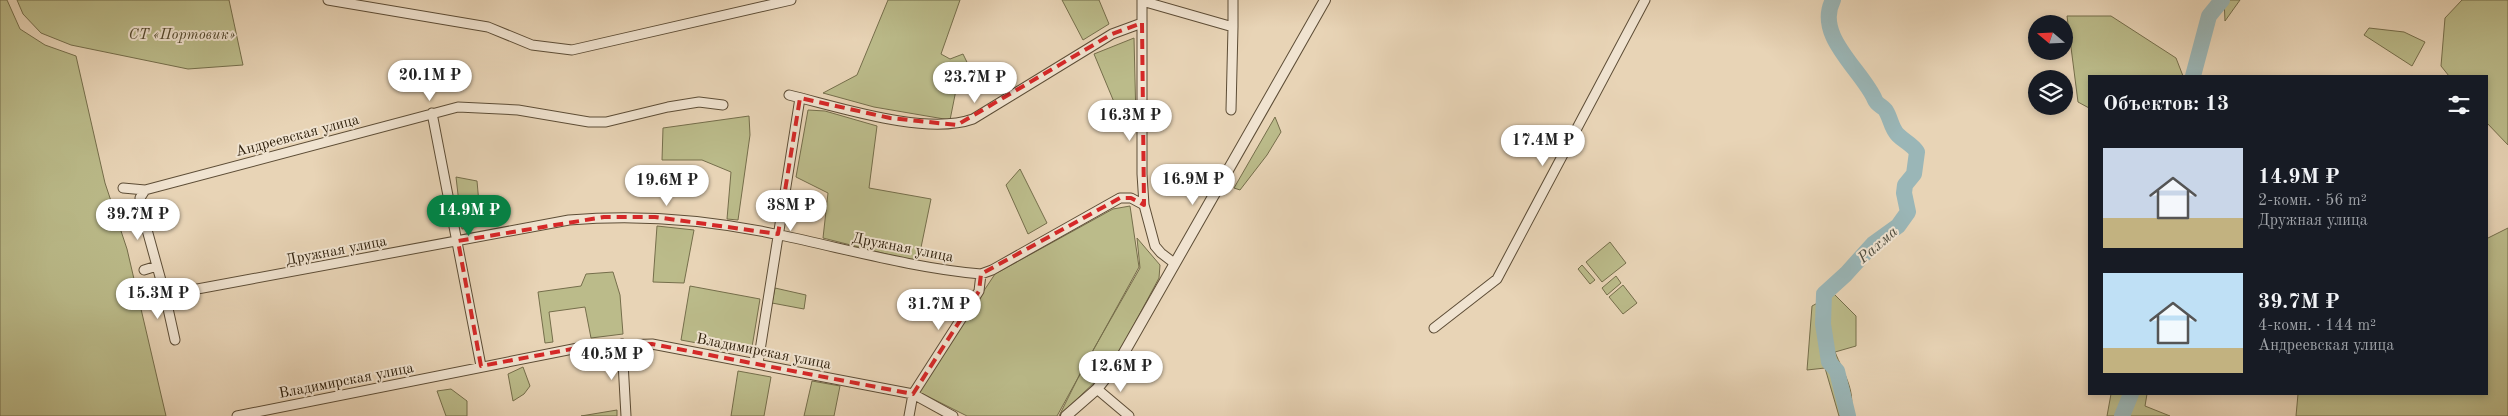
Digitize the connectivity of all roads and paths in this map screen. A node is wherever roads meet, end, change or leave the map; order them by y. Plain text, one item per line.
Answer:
1 (328, 0) edge
2 (791, 0) edge
3 (1142, 0) edge
4 (1233, 0) edge
5 (1325, 0) edge
6 (1645, 0) edge
7 (1142, 23) junction
8 (1233, 27) junction
9 (789, 96) dead end
10 (800, 98) junction
11 (722, 104) dead end
12 (1232, 110) dead end
13 (432, 114) junction
14 (122, 188) dead end
15 (145, 190) junction
16 (1144, 205) junction
17 (778, 234) junction
18 (458, 241) junction
19 (1174, 263) junction
20 (157, 266) junction
21 (144, 270) dead end
22 (981, 274) junction
23 (165, 295) junction
24 (1434, 328) dead end
25 (175, 340) dead end
26 (622, 344) junction
27 (758, 363) junction
28 (481, 366) junction
29 (1097, 389) junction
30 (913, 394) junction
31 (237, 416) edge
32 (626, 416) edge
33 (909, 416) edge
34 (952, 416) edge
35 (1066, 416) edge
36 (1129, 416) edge

1 - 2 street
3 - 7 street
3 - 8 street
4 - 8 street
5 - 19 street
6 - 24 street
7 - 10 street
7 - 16 street
8 - 12 street
9 - 10 street
10 - 17 street
11 - 13 street, Андреевская улица
13 - 15 street, Андреевская улица
13 - 18 street
14 - 15 street, Андреевская улица
15 - 20 street
16 - 19 street
16 - 22 street
17 - 18 street, Дружная улица
17 - 22 street, Дружная улица
17 - 27 street
18 - 23 street, Дружная улица
18 - 28 street
19 - 29 street
20 - 21 street
20 - 23 street
22 - 30 street
23 - 25 street
26 - 27 street, Владимирская улица
26 - 28 street, Владимирская улица
26 - 32 street
27 - 30 street, Владимирская улица
28 - 31 street, Владимирская улица
29 - 35 street
29 - 36 street
30 - 33 street
30 - 34 street, Владимирская улица

